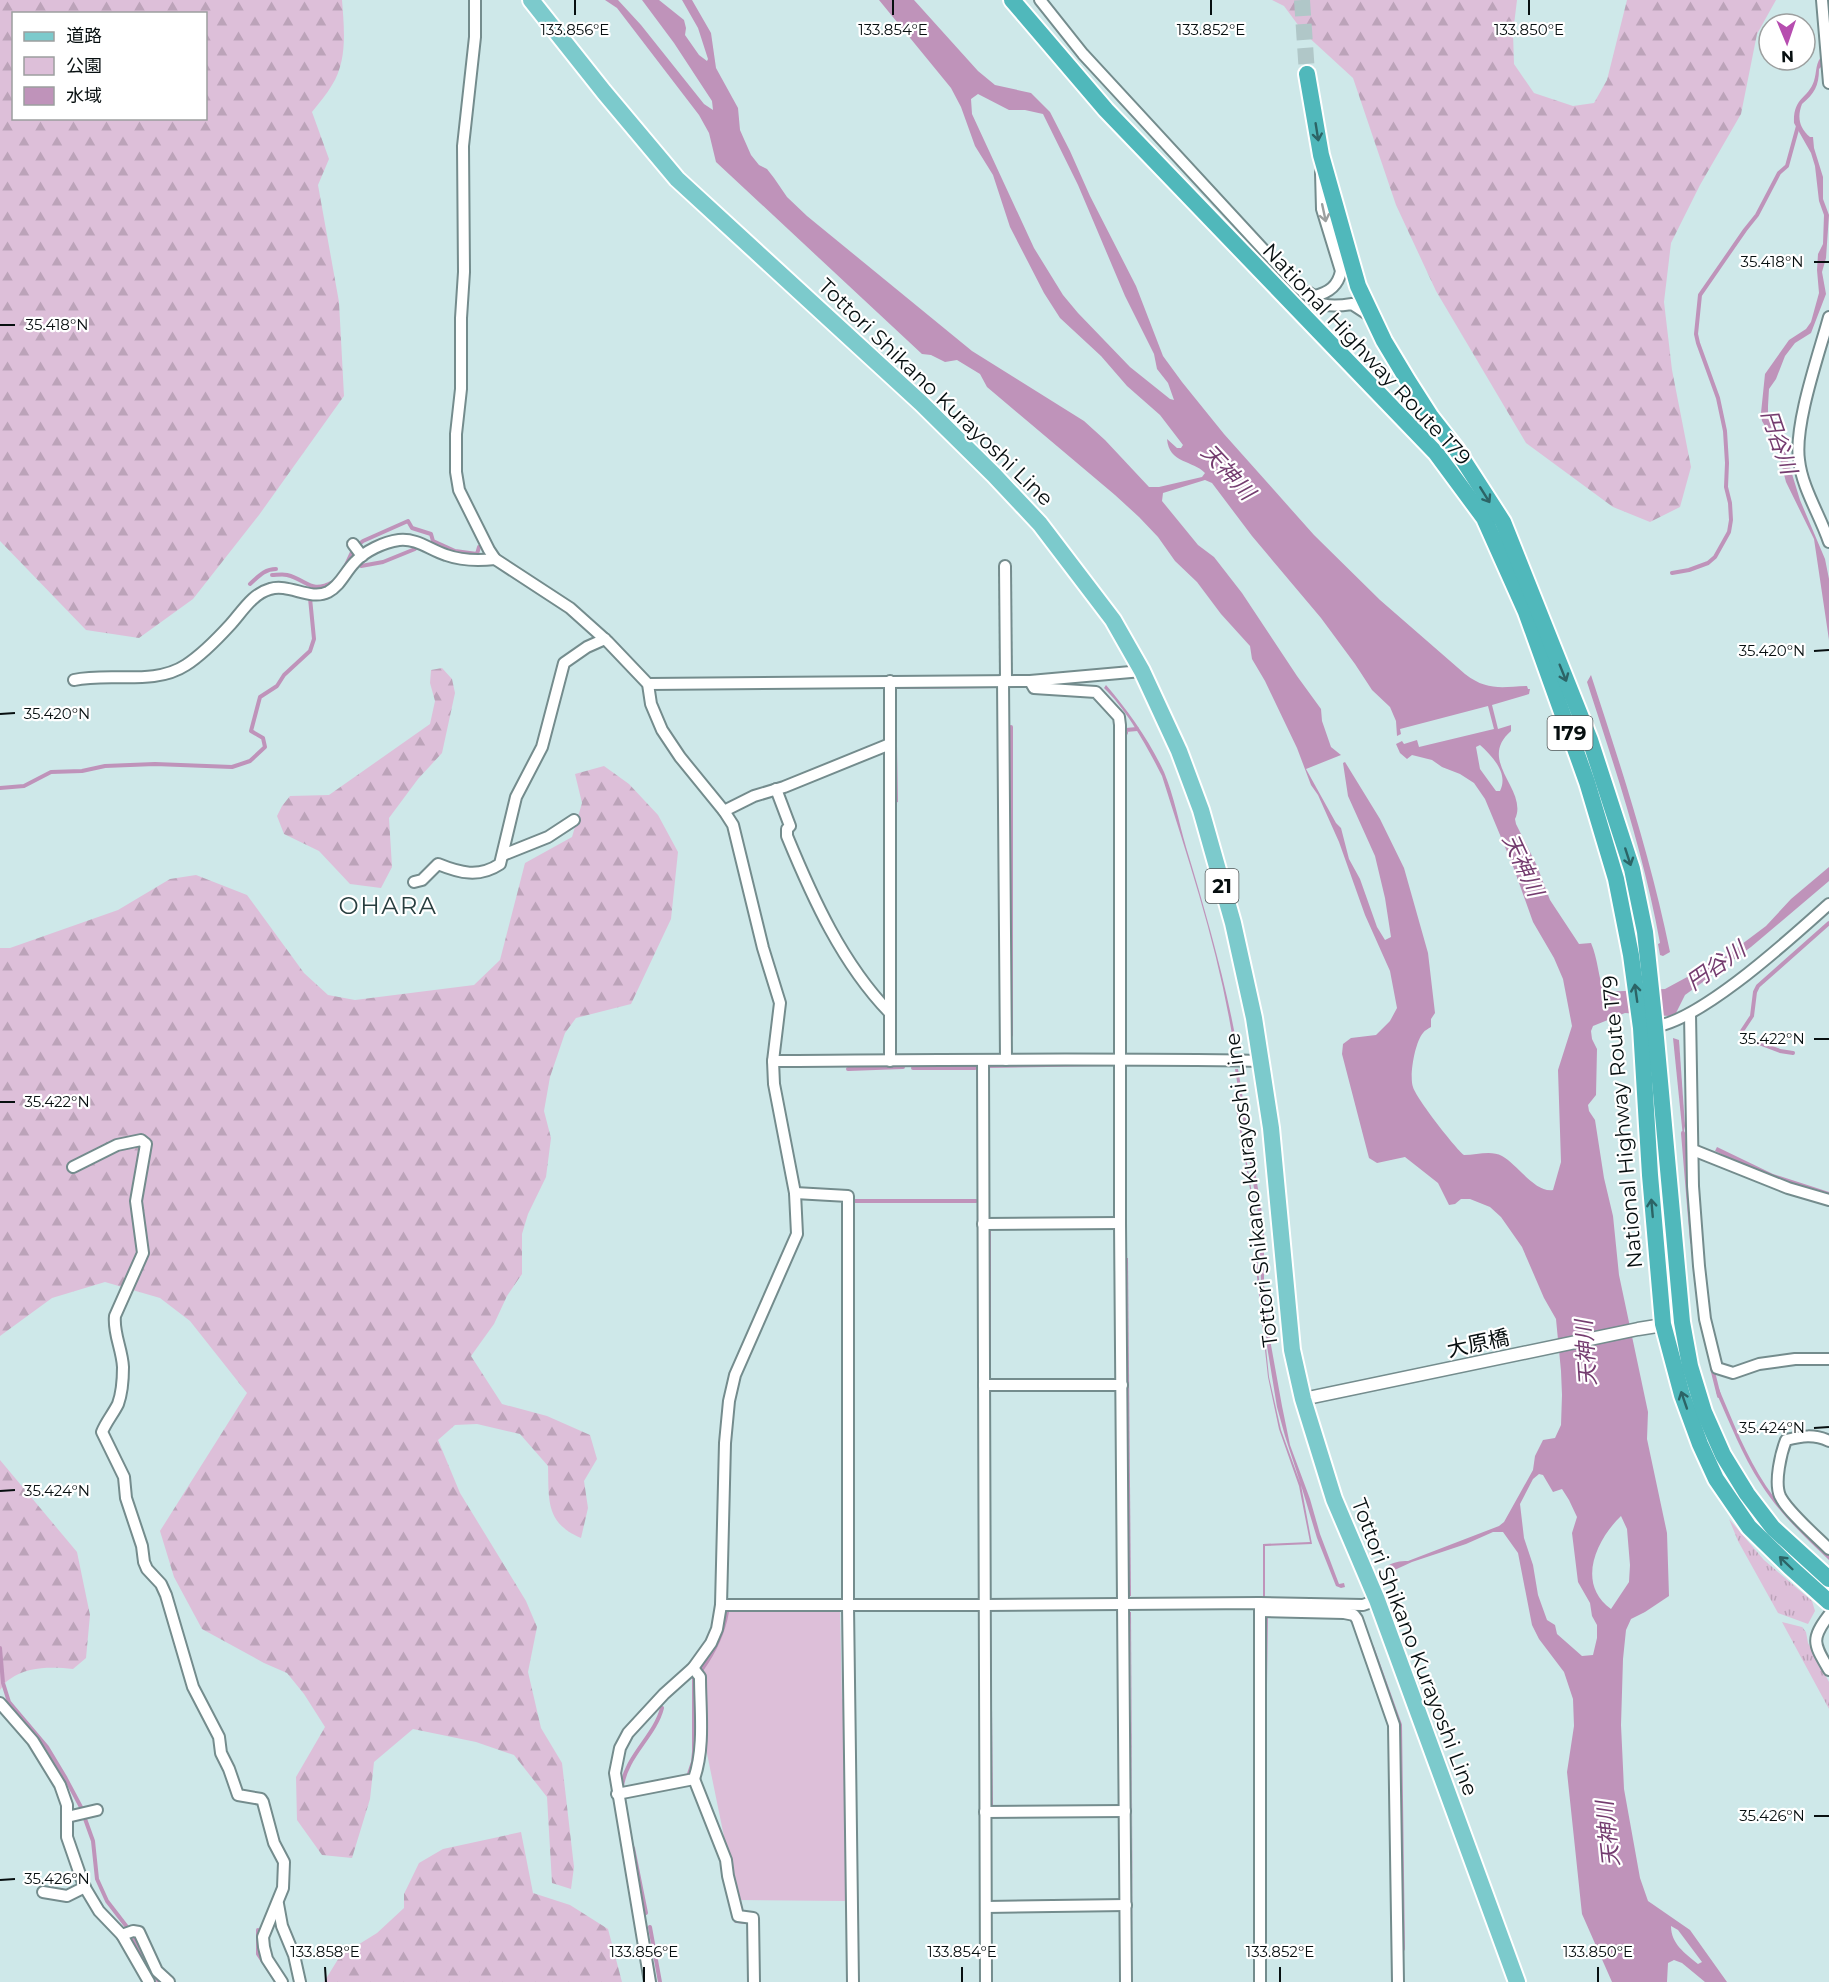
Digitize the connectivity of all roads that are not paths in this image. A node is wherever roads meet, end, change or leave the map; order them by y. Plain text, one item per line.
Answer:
1 (475, 0) edge
2 (531, 0) edge
3 (1012, 0) edge
4 (1040, 0) edge
5 (1822, 0) edge
6 (1307, 74) tunnel mouth
7 (1829, 83) edge
8 (1321, 155) junction
9 (1299, 288) junction
10 (1372, 317) junction
11 (1829, 317) edge
12 (1829, 539) edge
13 (353, 544) dead end
14 (362, 556) junction
15 (495, 559) junction
16 (1005, 566) dead end
17 (605, 639) junction
18 (1142, 671) junction
19 (74, 680) dead end
20 (1005, 680) junction
21 (890, 681) junction
22 (1030, 681) junction
23 (648, 684) junction
24 (890, 744) junction
25 (776, 789) junction
26 (724, 811) junction
27 (574, 820) dead end
28 (503, 855) junction
29 (414, 882) dead end
30 (1829, 904) edge
31 (889, 1012) junction
32 (1690, 1014) junction
33 (1648, 1027) junction
34 (1120, 1059) junction
35 (982, 1060) junction
36 (1006, 1060) junction
37 (773, 1061) junction
38 (890, 1061) junction
39 (1260, 1061) junction
40 (1693, 1150) junction
41 (73, 1167) dead end
42 (795, 1193) junction
43 (1829, 1200) edge
44 (1120, 1223) junction
45 (983, 1224) junction
46 (1682, 1322) junction
47 (1664, 1324) junction
48 (1829, 1359) edge
49 (984, 1385) junction
50 (1122, 1385) junction
51 (1303, 1399) junction
52 (1829, 1441) edge
53 (1829, 1549) edge
54 (1829, 1579) edge
55 (1377, 1600) junction
56 (1829, 1602) edge
57 (1123, 1604) junction
58 (721, 1605) junction
59 (985, 1605) junction
60 (848, 1606) junction
61 (1260, 1607) junction
62 (1829, 1615) edge
63 (693, 1668) junction
64 (1829, 1670) edge
65 (0, 1703) edge
66 (694, 1779) junction
67 (617, 1794) junction
68 (97, 1810) dead end
69 (1125, 1811) junction
70 (985, 1812) junction
71 (67, 1817) junction
72 (85, 1887) junction
73 (43, 1892) dead end
74 (278, 1903) junction
75 (1126, 1905) junction
76 (986, 1906) junction
77 (122, 1935) junction
78 (149, 1982) edge
79 (169, 1982) edge
80 (282, 1982) edge
81 (300, 1982) edge
82 (650, 1982) edge
83 (754, 1982) edge
84 (853, 1982) edge
85 (986, 1982) edge
86 (1126, 1982) edge
87 (1260, 1982) edge
88 (1398, 1982) edge
89 (1517, 1982) edge

1 - 15 street
2 - 18 main road, Tottori Shikano Kurayoshi Line / 21
33 -> 3 highway, National Highway Route 179 / 179
4 - 9 street
5 - 7 street
6 -> 8 highway, National Highway Route 179 / 179
8 -> 9 street
8 - 10 highway, National Highway Route 179 / 179
9 - 10 street
10 -> 33 highway, National Highway Route 179 / 179
11 - 12 street
13 - 14 street
14 - 15 street
14 - 19 street
15 - 17 street
16 - 20 street
17 - 23 street
17 - 28 street
18 - 22 street
18 - 39 main road, Tottori Shikano Kurayoshi Line / 21
20 - 21 street
20 - 22 street
20 - 36 street
21 - 23 street
21 - 24 street
22 - 34 street
23 - 26 street
24 - 25 street
24 - 31 street
25 - 26 street
25 - 31 street
26 - 37 street
27 - 28 street
28 - 29 street
30 - 32 street
31 - 38 street
32 - 33 street
32 - 40 street
33 - 46 highway, National Highway Route 179 / 179
47 -> 33 highway, National Highway Route 179 / 179
34 - 36 street
34 - 39 street
34 - 44 street
35 - 36 street
35 - 38 street
35 - 45 street
37 - 38 street
37 - 42 street
39 - 51 main road, Tottori Shikano Kurayoshi Line / 21
40 - 43 street
40 - 48 street
41 - 74 street
42 - 58 street
42 - 60 street
44 - 45 street
44 - 50 street
45 - 49 street
46 - 47 street, 大原橋
46 - 54 highway, National Highway Route 179 / 179
47 - 51 street, 大原橋
56 -> 47 highway, National Highway Route 179 / 179
49 - 50 street
49 - 59 street
50 - 57 street
51 - 55 main road, Tottori Shikano Kurayoshi Line / 21
52 - 53 street
55 - 61 street
55 - 89 main road, Tottori Shikano Kurayoshi Line / 21
57 - 59 street
57 - 61 street
57 - 69 street
58 - 60 street
58 - 63 street
59 - 60 street
59 - 70 street
60 - 84 street
61 - 87 street
61 - 88 street
62 - 64 street
63 - 66 street
63 - 67 street
65 - 71 street
66 - 67 street
66 - 83 street
67 - 82 street
68 - 71 street
69 - 70 street
69 - 75 street
70 - 76 street
71 - 72 street
72 - 73 street
72 - 77 street
74 - 80 street
74 - 81 street
75 - 76 street
75 - 86 street
76 - 85 street
77 - 78 street
77 - 79 street

